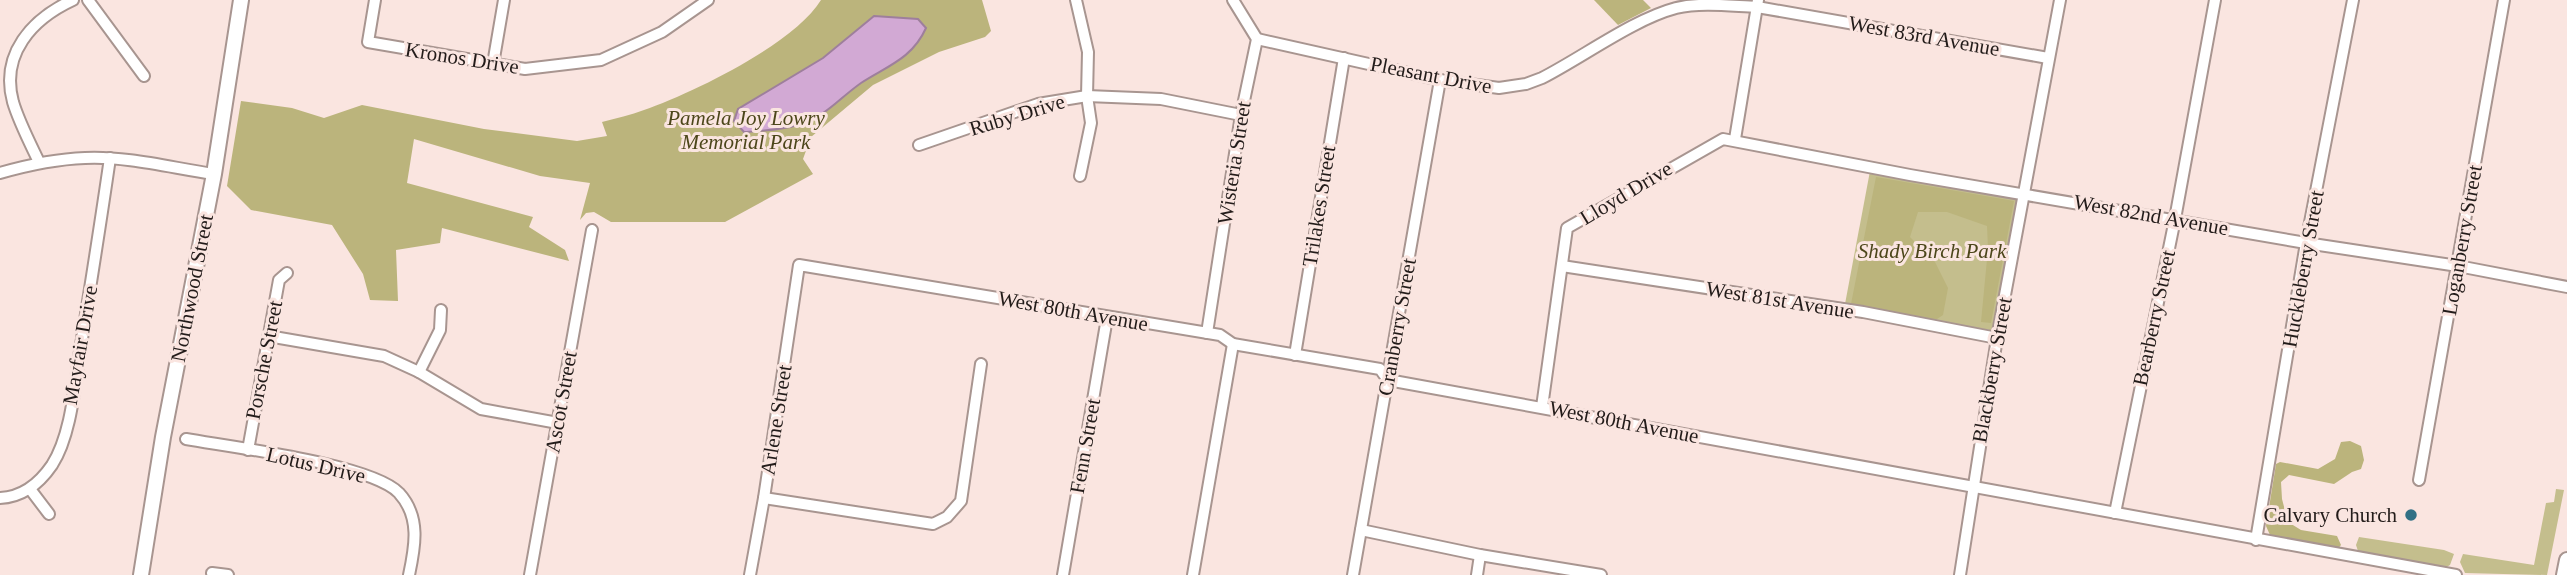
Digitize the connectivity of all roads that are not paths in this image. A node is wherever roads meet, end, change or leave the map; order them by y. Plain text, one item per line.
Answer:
1 (73, 0) edge
2 (88, 0) edge
3 (241, 0) edge
4 (375, 0) edge
5 (504, 0) edge
6 (708, 0) edge
7 (1076, 0) edge
8 (1233, 0) edge
9 (2060, 0) edge
10 (2215, 0) edge
11 (2353, 0) edge
12 (2504, 0) edge
13 (1758, 4) edge
14 (1256, 39) junction
15 (0, 56) edge
16 (1344, 58) junction
17 (2049, 58) junction
18 (11, 62) junction
19 (493, 64) junction
20 (144, 76) dead end
21 (1440, 80) junction
22 (1087, 96) junction
23 (1241, 115) junction
24 (1735, 139) junction
25 (919, 145) dead end
26 (110, 158) junction
27 (39, 162) junction
28 (0, 173) edge
29 (214, 174) junction
30 (1080, 176) dead end
31 (2025, 193) junction
32 (2175, 219) junction
33 (592, 230) dead end
34 (2306, 243) junction
35 (799, 265) joint
36 (2458, 266) junction
37 (1562, 267) junction
38 (287, 273) dead end
39 (2567, 288) edge
40 (441, 310) dead end
41 (1107, 318) junction
42 (1206, 333) junction
43 (268, 337) junction
44 (1997, 338) junction
45 (1233, 344) junction
46 (1295, 355) junction
47 (981, 364) dead end
48 (419, 372) junction
49 (1388, 380) junction
50 (1542, 407) junction
51 (558, 423) junction
52 (186, 439) dead end
53 (248, 450) junction
54 (2419, 480) dead end
55 (1972, 487) junction
56 (30, 489) junction
57 (0, 498) edge
58 (764, 498) junction
59 (2115, 513) junction
60 (50, 514) dead end
61 (1361, 530) junction
62 (2256, 540) junction
63 (1480, 555) junction
64 (2567, 560) edge
65 (212, 573) dead end
66 (141, 575) edge
67 (228, 575) edge
68 (409, 575) edge
69 (530, 575) edge
70 (750, 575) edge
71 (1063, 575) edge
72 (1193, 575) edge
73 (1353, 575) edge
74 (1477, 575) edge
75 (1597, 575) edge
76 (1960, 575) edge
77 (2456, 575) edge
78 (2564, 575) edge

1 - 18 street
2 - 20 street
3 - 29 street, Northwood Street
4 - 19 street, Kronos Drive
5 - 19 street
6 - 19 street, Kronos Drive
7 - 22 street
8 - 14 street
9 - 17 street, Blackberry Street
10 - 32 street, Bearberry Street
11 - 34 street, Huckleberry Street
12 - 36 street, Loganberry Street
13 - 17 street, West 83rd Avenue
13 - 21 street, Pleasant Drive
13 - 24 street
14 - 16 street, Pleasant Drive
14 - 23 street, Wisteria Street
15 - 18 street
16 - 21 street, Pleasant Drive
16 - 46 street, Trilakes Street
17 - 31 street, Blackberry Street
18 - 27 street
21 - 49 street, Cranberry Street
22 - 23 street, Ruby Drive
22 - 25 street, Ruby Drive
22 - 30 street
23 - 42 street, Wisteria Street
24 - 31 street, West 82nd Avenue
24 - 37 street, Lloyd Drive
26 - 27 street
26 - 29 street
26 - 56 street, Mayfair Drive
27 - 28 street
29 - 66 street, Northwood Street
31 - 32 street, West 82nd Avenue
31 - 44 street, Blackberry Street
32 - 34 street, West 82nd Avenue
32 - 59 street, Bearberry Street
33 - 51 street, Ascot Street
34 - 36 street, West 82nd Avenue
34 - 62 street, Huckleberry Street
35 - 41 street, West 80th Avenue
35 - 58 street, Arlene Street
36 - 39 street, West 82nd Avenue
36 - 54 street, Loganberry Street
37 - 44 street, West 81st Avenue
37 - 50 street, Lloyd Drive
38 - 43 street, Porsche Street
40 - 48 street
41 - 42 street, West 80th Avenue
41 - 71 street, Fenn Street
42 - 45 street, West 80th Avenue
43 - 48 street
43 - 53 street, Porsche Street
44 - 55 street, Blackberry Street
45 - 46 street, West 80th Avenue
45 - 72 street
46 - 49 street, West 80th Avenue
47 - 58 street
48 - 51 street
49 - 50 street, West 80th Avenue
49 - 61 street, Cranberry Street
50 - 55 street, West 80th Avenue
51 - 69 street, Ascot Street
52 - 53 street, Lotus Drive
53 - 68 street, Lotus Drive
55 - 59 street, West 80th Avenue
55 - 76 street, Blackberry Street
56 - 57 street
56 - 60 street
58 - 70 street, Arlene Street
59 - 62 street, West 80th Avenue
61 - 63 street
61 - 73 street, Cranberry Street
62 - 77 street, West 80th Avenue
63 - 74 street
63 - 75 street
64 - 78 street
65 - 67 street

